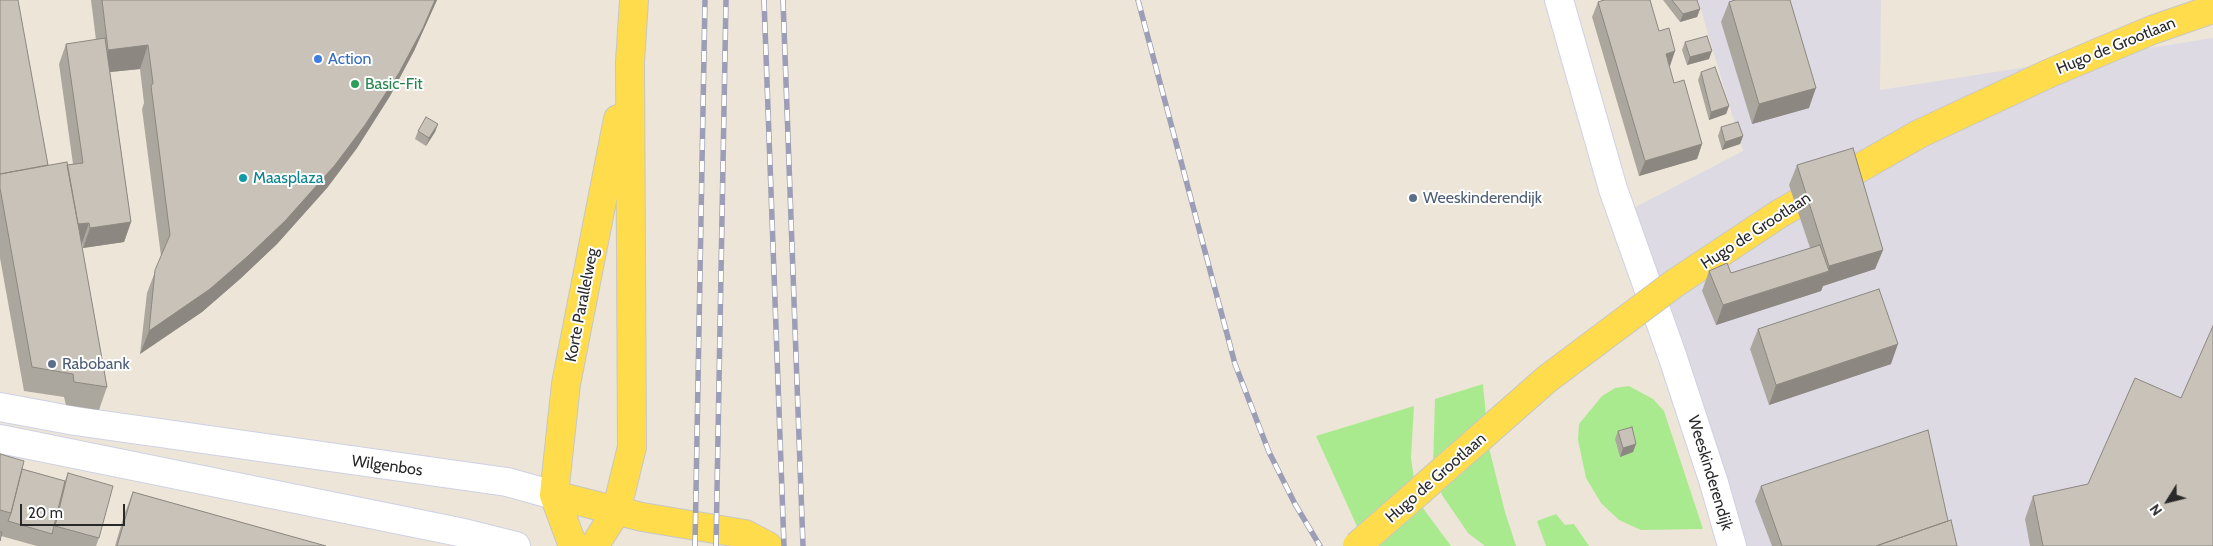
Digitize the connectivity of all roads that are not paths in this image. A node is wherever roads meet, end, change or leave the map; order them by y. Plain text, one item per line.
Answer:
1 (634, 0) edge
2 (1559, 0) edge
3 (2213, 10) edge
4 (630, 62) junction
5 (0, 408) edge
6 (0, 440) edge
7 (554, 495) junction
8 (616, 512) junction
9 (516, 546) edge
10 (573, 546) edge
11 (594, 546) edge
12 (768, 546) edge
13 (1357, 546) edge
14 (1732, 546) edge

1 - 4 main road, Korte Parallelweg
2 - 14 street, Weeskinderendijk
3 - 13 main road, Hugo de Grootlaan, bridge
4 - 7 main road, Korte Parallelweg
4 - 8 main road, Korte Parallelweg
5 - 7 street, Wilgenbos
6 - 9 street
7 - 8 main road, Wilgenbos
7 - 10 main road, Korte Parallelweg
8 - 11 main road, Korte Parallelweg
8 - 12 main road, Wilgenbos

